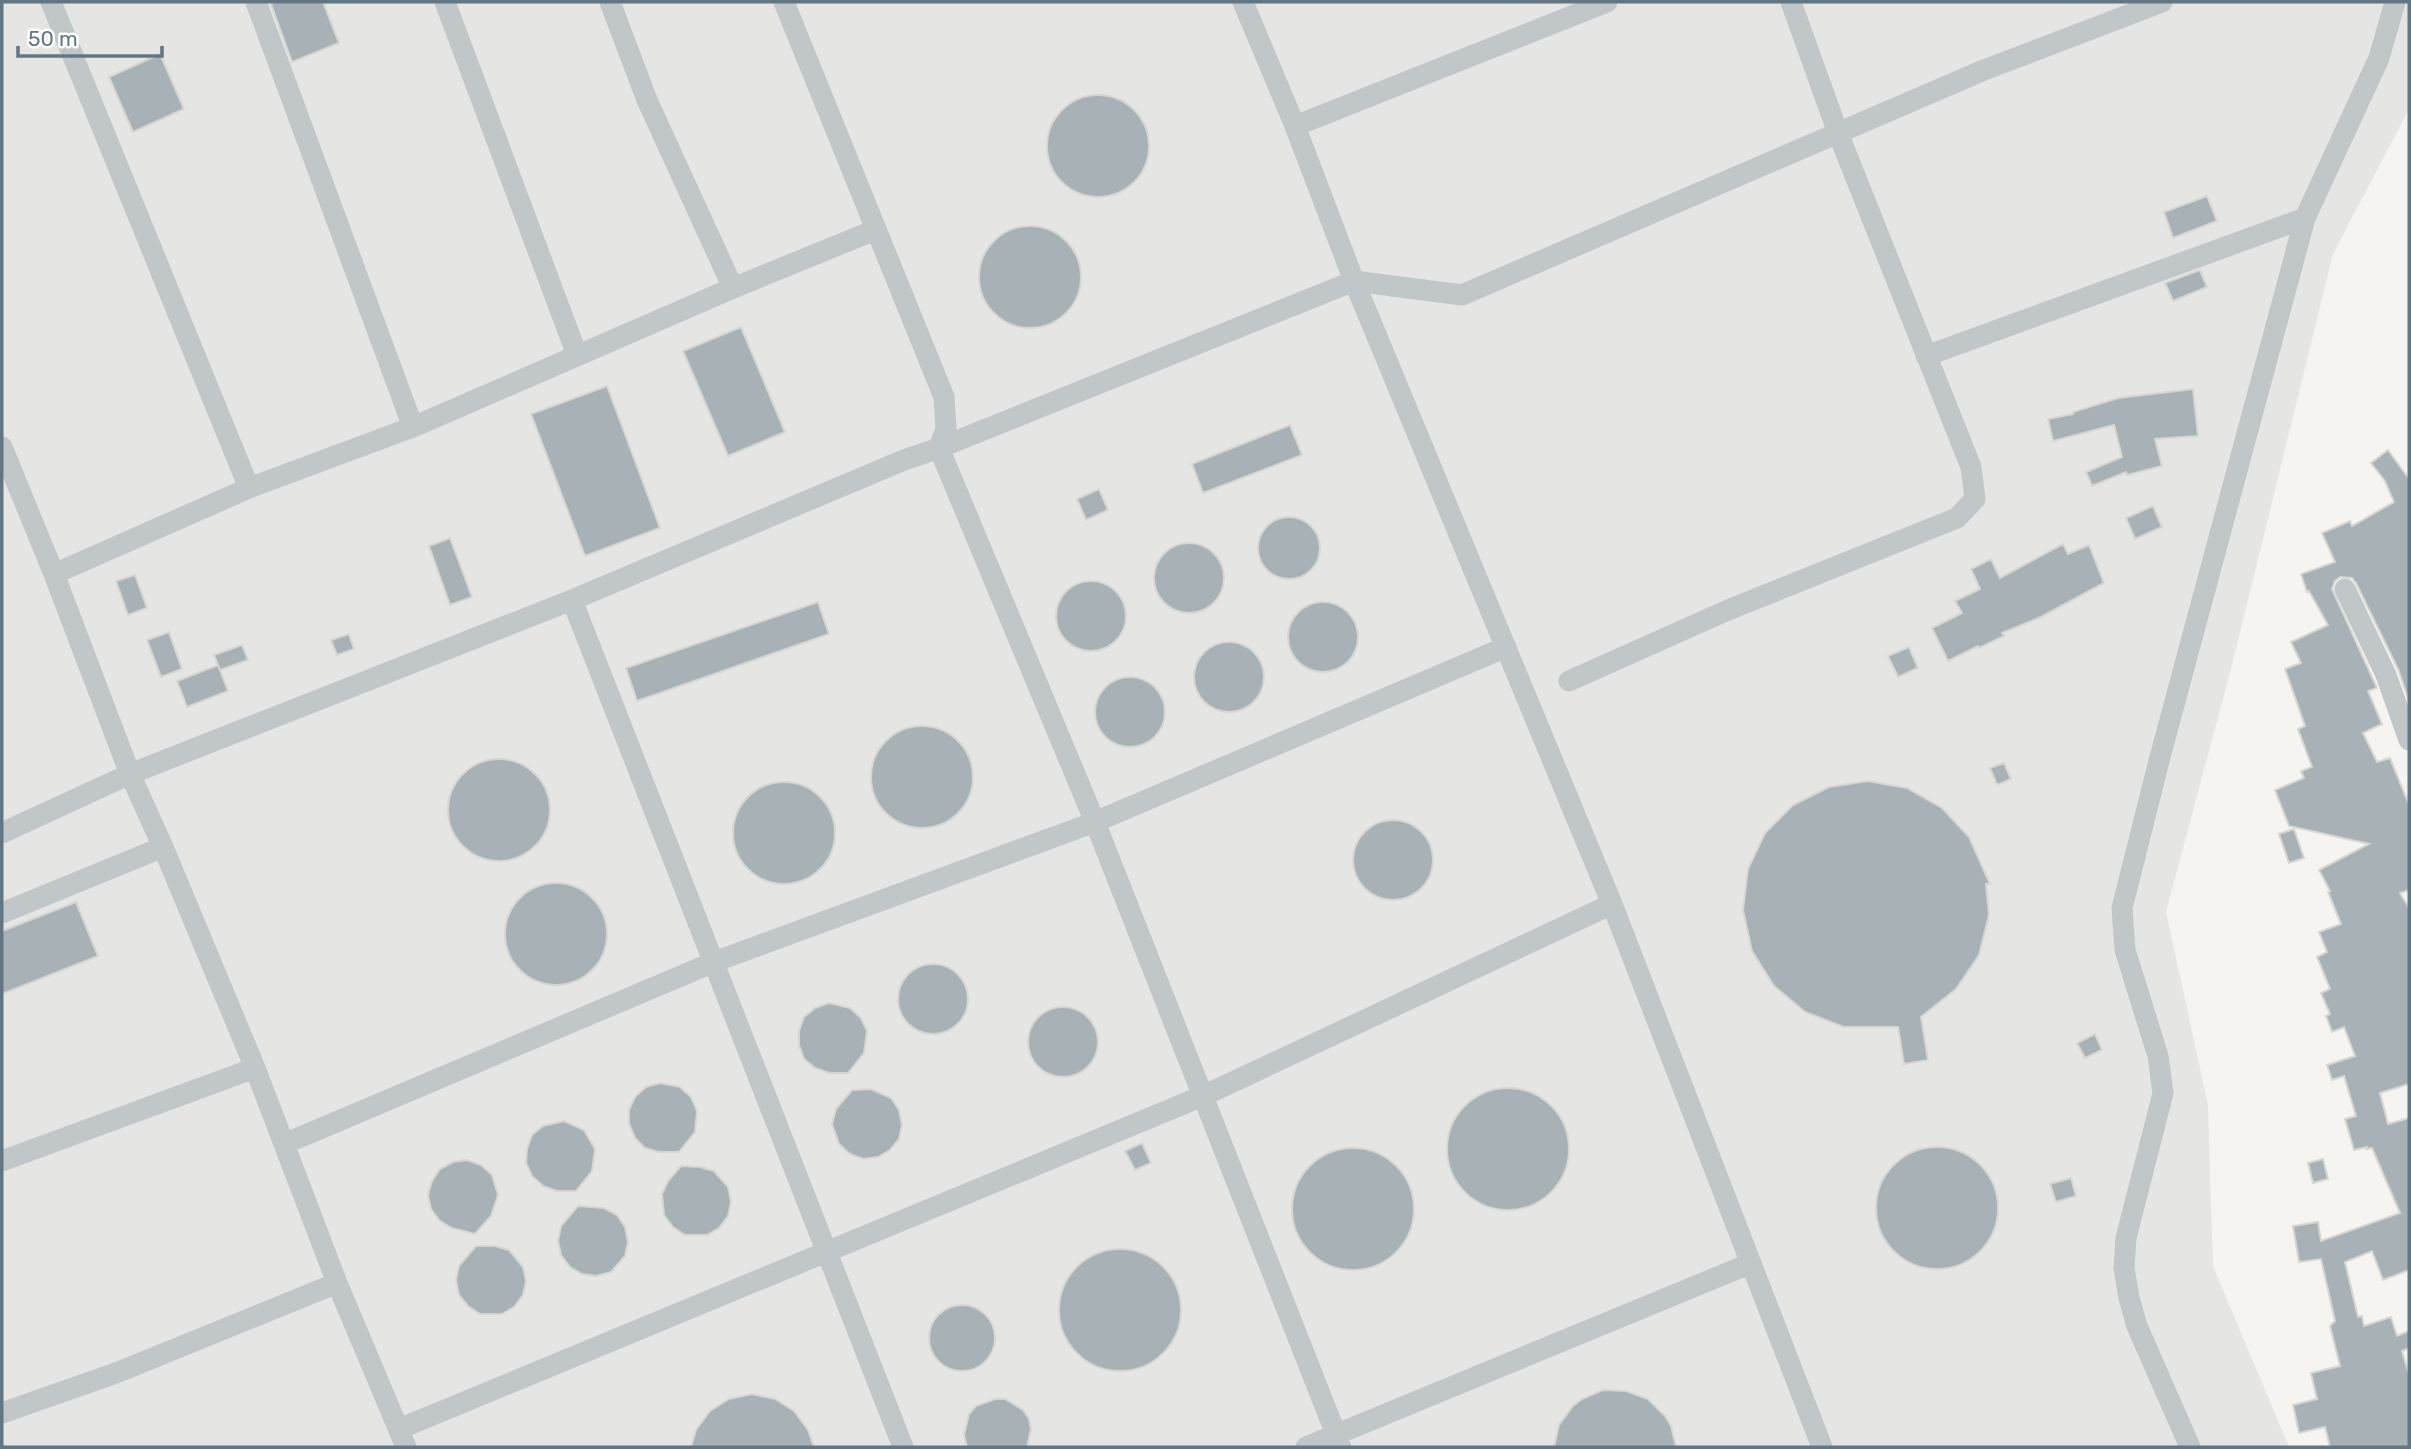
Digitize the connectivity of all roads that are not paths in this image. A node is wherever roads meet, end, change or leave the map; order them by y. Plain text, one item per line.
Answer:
1 (51, 2) edge
2 (256, 2) edge
3 (445, 2) edge
4 (610, 2) edge
5 (784, 2) edge
6 (1243, 2) edge
7 (1607, 2) edge
8 (1791, 2) edge
9 (2162, 2) edge
10 (2395, 2) edge
11 (1295, 126) junction
12 (1838, 133) junction
13 (2305, 218) junction
14 (875, 230) junction
15 (1354, 281) junction
16 (733, 288) junction
17 (577, 355) junction
18 (1926, 356) junction
19 (413, 427) junction
20 (2, 447) edge
21 (939, 448) junction
22 (250, 488) junction
23 (54, 574) junction
24 (2345, 589) dead end
25 (572, 600) junction
26 (1506, 647) junction
27 (1569, 681) dead end
28 (2409, 740) edge
29 (130, 774) junction
30 (1096, 822) junction
31 (2, 833) edge
32 (163, 847) junction
33 (1612, 904) junction
34 (2, 914) edge
35 (714, 962) junction
36 (255, 1068) junction
37 (1205, 1095) junction
38 (284, 1144) junction
39 (2, 1161) edge
40 (826, 1252) junction
41 (1749, 1264) junction
42 (337, 1283) junction
43 (2, 1413) edge
44 (402, 1438) edge
45 (1339, 1441) edge
46 (903, 1447) edge
47 (1306, 1447) edge
48 (1822, 1447) edge
49 (2190, 1447) edge

1 - 22 street
2 - 19 street
3 - 17 street
4 - 16 street
5 - 14 street
6 - 11 street
7 - 11 street
8 - 12 street
9 - 12 street
10 - 13 street
11 - 15 street
12 - 15 street
12 - 18 street
13 - 18 street
13 - 49 street
14 - 16 street
14 - 21 street
15 - 21 street
15 - 26 street
16 - 17 street
17 - 19 street
18 - 27 street
19 - 22 street
20 - 23 street
21 - 25 street
21 - 30 street
22 - 23 street
23 - 29 street
24 - 28 street
25 - 29 street
25 - 35 street
26 - 30 street
26 - 33 street
29 - 31 street
29 - 32 street
30 - 35 street
30 - 37 street
32 - 34 street
32 - 36 street
33 - 37 street
33 - 41 street
35 - 38 street
35 - 40 street
36 - 38 street
36 - 39 street
37 - 40 street
37 - 45 street
38 - 42 street
40 - 44 street
40 - 46 street
41 - 45 street
41 - 48 street
42 - 43 street
42 - 44 street
45 - 47 street

